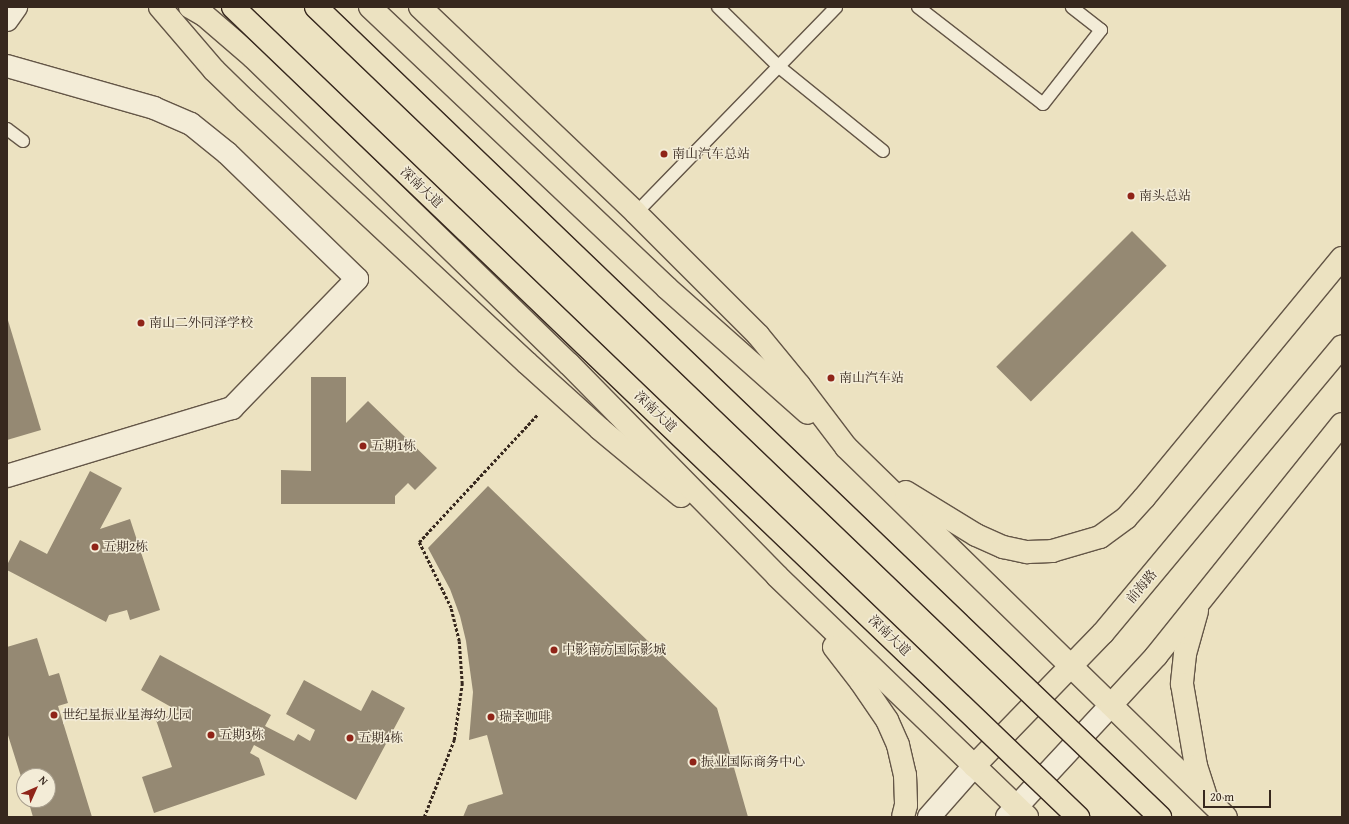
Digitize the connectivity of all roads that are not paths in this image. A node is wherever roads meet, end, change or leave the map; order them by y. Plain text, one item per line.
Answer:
1 (16, 7) edge
2 (160, 7) edge
3 (190, 7) edge
4 (233, 7) edge
5 (316, 7) edge
6 (370, 7) edge
7 (420, 7) edge
8 (718, 7) edge
9 (836, 7) edge
10 (918, 7) edge
11 (1072, 7) edge
12 (7, 20) edge
13 (7, 66) edge
14 (778, 66) junction
15 (7, 129) edge
16 (23, 141) dead end
17 (883, 151) dead end
18 (636, 212) junction
19 (1342, 258) edge
20 (1342, 346) edge
21 (1342, 424) edge
22 (853, 453) junction
23 (7, 476) edge
24 (777, 576) junction
25 (1200, 602) junction
26 (1071, 666) junction
27 (1111, 705) junction
28 (974, 766) junction
29 (1206, 797) junction
30 (1017, 814) edge
31 (903, 817) edge
32 (929, 817) edge
33 (1078, 817) edge
34 (1160, 817) edge
35 (1226, 817) edge

1 - 12 street
2 - 24 main road
3 - 24 main road, 深南大道
4 - 33 main road, 深南大道, bridge
5 - 34 main road, bridge
6 - 22 main road
7 - 18 main road
8 - 14 lane
9 - 14 lane
10 - 11 lane
13 - 23 street
14 - 17 lane
14 - 18 lane
15 - 16 lane
18 - 22 main road
19 - 22 main road
20 - 26 main road, 前海路
21 - 25 main road
22 - 26 main road
24 - 28 main road, 深南大道
24 - 31 main road
25 - 27 main road
25 - 29 main road
26 - 27 main road
26 - 28 main road, 前海路
27 - 29 main road
27 - 30 street
28 - 30 main road, 深南大道
28 - 32 street, 前海路
29 - 35 main road

